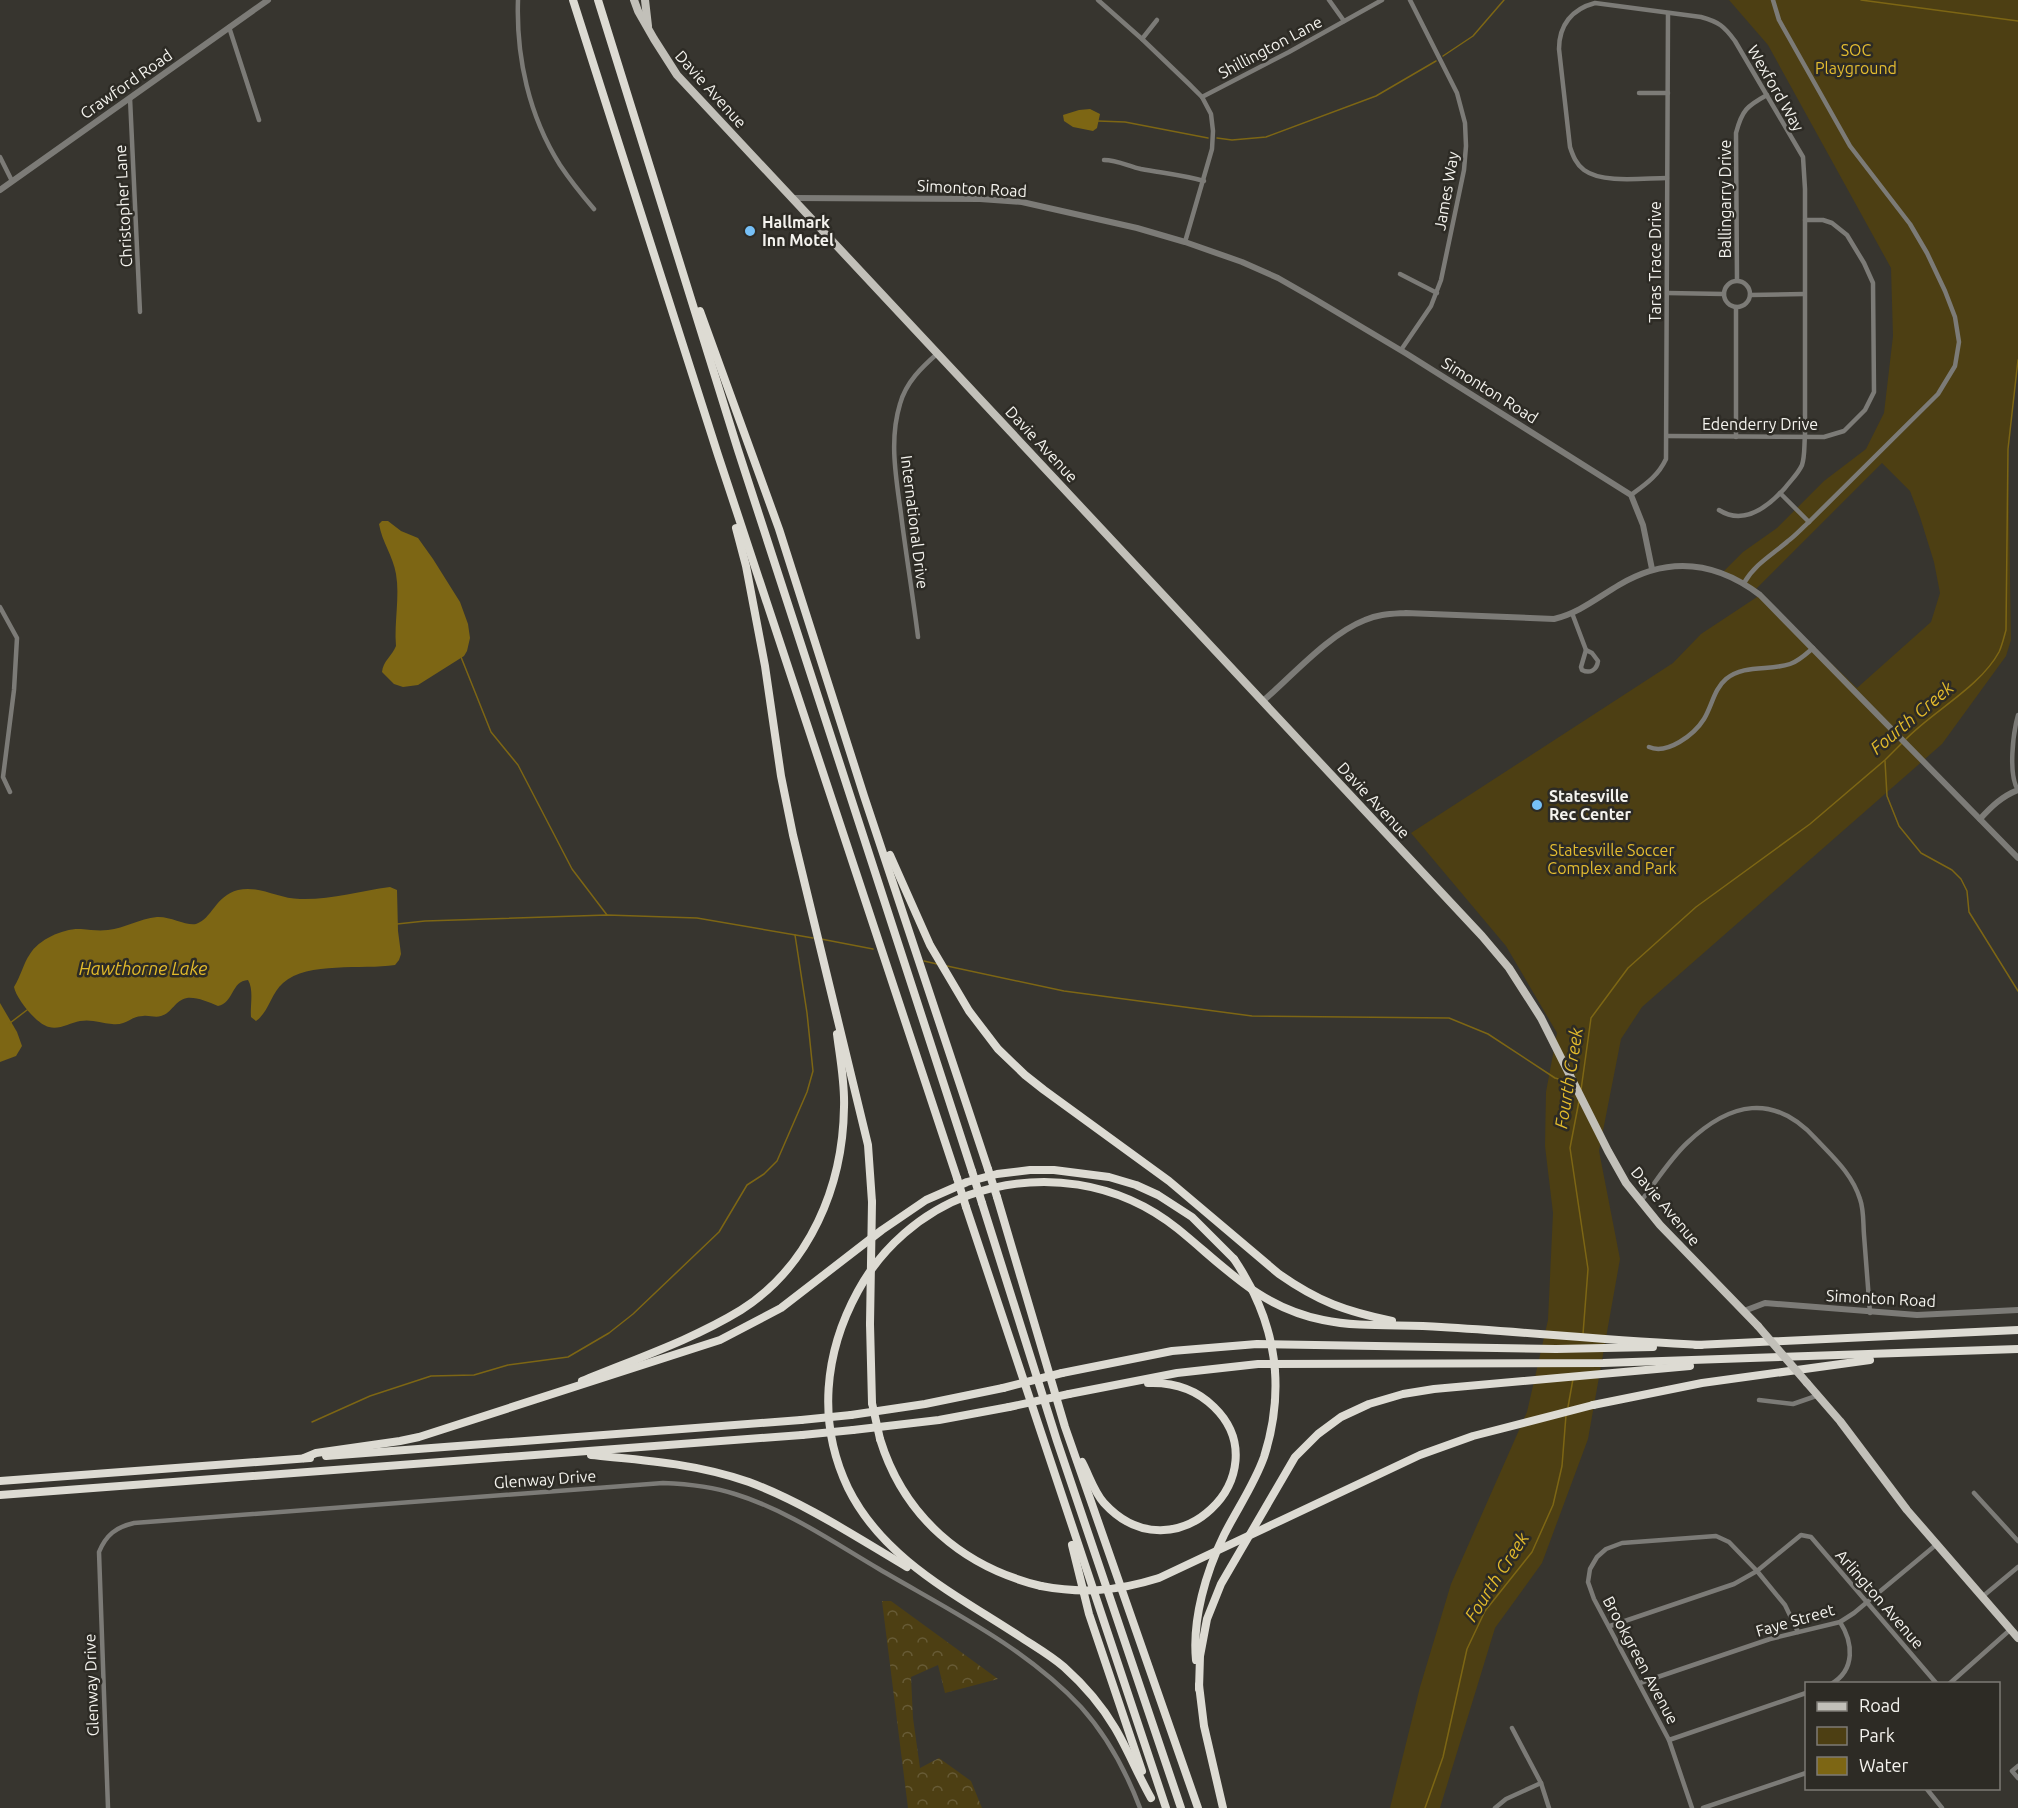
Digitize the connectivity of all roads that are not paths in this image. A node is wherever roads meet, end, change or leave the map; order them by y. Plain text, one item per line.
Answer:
1 (268, 0) edge
2 (519, 0) edge
3 (573, 0) edge
4 (598, 0) edge
5 (634, 0) edge
6 (645, 0) edge
7 (1098, 0) edge
8 (1329, 0) edge
9 (1382, 0) edge
10 (1410, 0) edge
11 (1773, 0) edge
12 (1668, 14) junction
13 (1157, 20) dead end
14 (1344, 21) junction
15 (229, 27) junction
16 (648, 27) junction
17 (1142, 39) junction
18 (1639, 93) dead end
19 (1668, 93) junction
20 (1767, 95) junction
21 (1202, 97) junction
22 (130, 98) junction
23 (259, 120) dead end
24 (0, 157) edge
25 (1104, 160) dead end
26 (1667, 178) junction
27 (12, 181) junction
28 (1203, 181) junction
29 (0, 190) edge
30 (657, 191) junction
31 (793, 198) junction
32 (594, 209) dead end
33 (1805, 220) junction
34 (1185, 242) junction
35 (1400, 274) dead end
36 (1737, 280) junction
37 (1437, 293) junction
38 (1667, 293) junction
39 (1724, 294) junction
40 (1804, 294) junction
41 (1750, 295) junction
42 (1736, 307) junction
43 (140, 312) dead end
44 (1401, 350) junction
45 (938, 353) junction
46 (1667, 436) junction
47 (1805, 436) junction
48 (1736, 437) junction
49 (718, 455) junction
50 (1780, 493) junction
51 (1631, 495) junction
52 (1719, 510) dead end
53 (1809, 522) junction
54 (1652, 569) junction
55 (1744, 583) junction
56 (0, 607) edge
57 (1572, 613) junction
58 (918, 637) dead end
59 (1813, 648) junction
60 (1586, 650) junction
61 (1263, 701) junction
62 (835, 702) junction
63 (2018, 715) edge
64 (1649, 747) dead end
65 (2018, 790) edge
66 (10, 792) dead end
67 (1980, 819) junction
68 (2018, 858) edge
69 (832, 998) junction
70 (1641, 1201) junction
71 (2018, 1310) edge
72 (1744, 1311) junction
73 (1870, 1313) junction
74 (1437, 1326) junction
75 (2018, 1330) edge
76 (1701, 1345) junction
77 (2018, 1349) edge
78 (1913, 1354) junction
79 (1770, 1359) junction
80 (1124, 1383) junction
81 (1819, 1395) junction
82 (1759, 1400) dead end
83 (526, 1404) junction
84 (1065, 1427) junction
85 (563, 1453) junction
86 (304, 1458) junction
87 (0, 1481) edge
88 (1058, 1486) junction
89 (1974, 1493) dead end
90 (0, 1496) edge
91 (2018, 1541) edge
92 (1937, 1544) junction
93 (2018, 1567) edge
94 (1757, 1571) junction
95 (1982, 1597) junction
96 (962, 1599) junction
97 (1866, 1602) junction
98 (1840, 1622) junction
99 (1610, 1626) junction
100 (2010, 1629) junction
101 (1798, 1632) junction
102 (2018, 1638) edge
103 (1832, 1682) edge
104 (1936, 1682) edge
105 (1950, 1682) edge
106 (1640, 1683) junction
107 (1199, 1689) junction
108 (1805, 1693) edge
109 (1512, 1728) dead end
110 (1670, 1740) junction
111 (2018, 1766) edge
112 (1805, 1773) edge
113 (2018, 1778) edge
114 (1541, 1783) junction
115 (1928, 1790) edge
116 (1151, 1798) junction
117 (108, 1808) edge
118 (1140, 1808) edge
119 (1155, 1808) edge
120 (1166, 1808) edge
121 (1181, 1808) edge
122 (1198, 1808) edge
123 (1223, 1808) edge
124 (1495, 1808) edge
125 (1549, 1808) edge
126 (1692, 1808) edge
127 (1703, 1808) edge
128 (1942, 1808) edge

1 - 15 street, Crawford Road
2 - 32 street
3 - 49 highway
4 - 30 highway
5 - 16 main road, Davie Avenue
6 - 16 main road
7 - 17 street
8 - 14 street
9 - 14 street, Shillington Lane
10 - 37 street, James Way
11 - 53 street
12 - 19 street, Taras Trace Drive
12 - 20 street, Wexford Way
12 - 26 street, Wexford Way
13 - 17 street
14 - 21 street, Shillington Lane
15 - 22 street, Crawford Road
15 - 23 street
16 - 31 main road, Davie Avenue
17 - 21 street
18 - 19 street
19 - 26 street, Taras Trace Drive
20 - 33 street, Wexford Way
20 - 36 street, Ballingarry Drive
21 - 28 street
22 - 27 street, Crawford Road
22 - 43 street, Christopher Lane
24 - 27 street
25 - 28 street
26 - 38 street, Taras Trace Drive
27 - 29 street, Crawford Road
28 - 34 street
30 - 62 highway
30 - 121 highway, bridge
31 - 34 street, Simonton Road
31 - 45 main road, Davie Avenue
33 - 40 street, Wexford Way
33 - 47 street, Edenderry Drive
34 - 44 street, Simonton Road
35 - 37 street
36 - 39 street
36 - 41 street
37 - 44 street, James Way
38 - 39 street
38 - 46 street, Taras Trace Drive
39 - 42 street
40 - 41 street
40 - 47 street, Wexford Way
41 - 42 street
42 - 48 street
44 - 51 street, Simonton Road
45 - 58 street, International Drive
45 - 61 main road, Davie Avenue
46 - 48 street, Edenderry Drive
46 - 51 street, Taras Trace Drive
47 - 48 street, Edenderry Drive
47 - 50 street, Wexford Way
49 - 69 highway
49 - 88 highway, bridge
50 - 52 street, Wexford Way
50 - 53 street
51 - 54 street
53 - 55 street
54 - 55 street
54 - 57 street
55 - 59 street
56 - 66 street
57 - 60 street
57 - 61 street
59 - 64 street
59 - 67 street
60 - 60 street
61 - 70 main road, Davie Avenue
62 - 74 highway
62 - 84 highway, bridge
63 - 65 street
65 - 67 street
67 - 68 street
69 - 78 highway, bridge
69 - 83 highway
70 - 72 main road, Davie Avenue
70 - 73 street
71 - 73 street, Simonton Road
72 - 73 street, Simonton Road
72 - 81 main road, Davie Avenue, bridge
74 - 76 highway
74 - 96 highway
75 - 76 highway
76 - 86 highway, bridge
77 - 78 highway
78 - 79 highway
79 - 80 highway
79 - 107 highway
80 - 84 highway
80 - 85 highway, bridge
81 - 82 street
81 - 92 main road, Davie Avenue
83 - 86 highway
83 - 107 highway, bridge
84 - 122 highway
85 - 90 highway
85 - 96 highway
86 - 87 highway
88 - 116 highway
88 - 120 highway
89 - 91 street
92 - 95 main road, Davie Avenue
92 - 97 street, Faye Street
93 - 95 street
94 - 97 street, Arlington Avenue
94 - 99 street
94 - 99 street, Brookgreen Avenue
94 - 101 street, Brookgreen Avenue
95 - 100 main road, Davie Avenue
96 - 116 highway
97 - 98 street, Faye Street
97 - 104 street, Arlington Avenue
98 - 101 street, Faye Street
98 - 103 street
99 - 106 street, Brookgreen Avenue
100 - 102 main road, Davie Avenue
100 - 105 street
101 - 106 street, Faye Street
106 - 110 street, Brookgreen Avenue
107 - 123 highway
108 - 110 street
109 - 114 street
110 - 126 street, Brookgreen Avenue
111 - 113 street
112 - 127 street
114 - 124 street
114 - 125 street
115 - 128 street
116 - 119 highway
117 - 118 street, Glenway Drive

